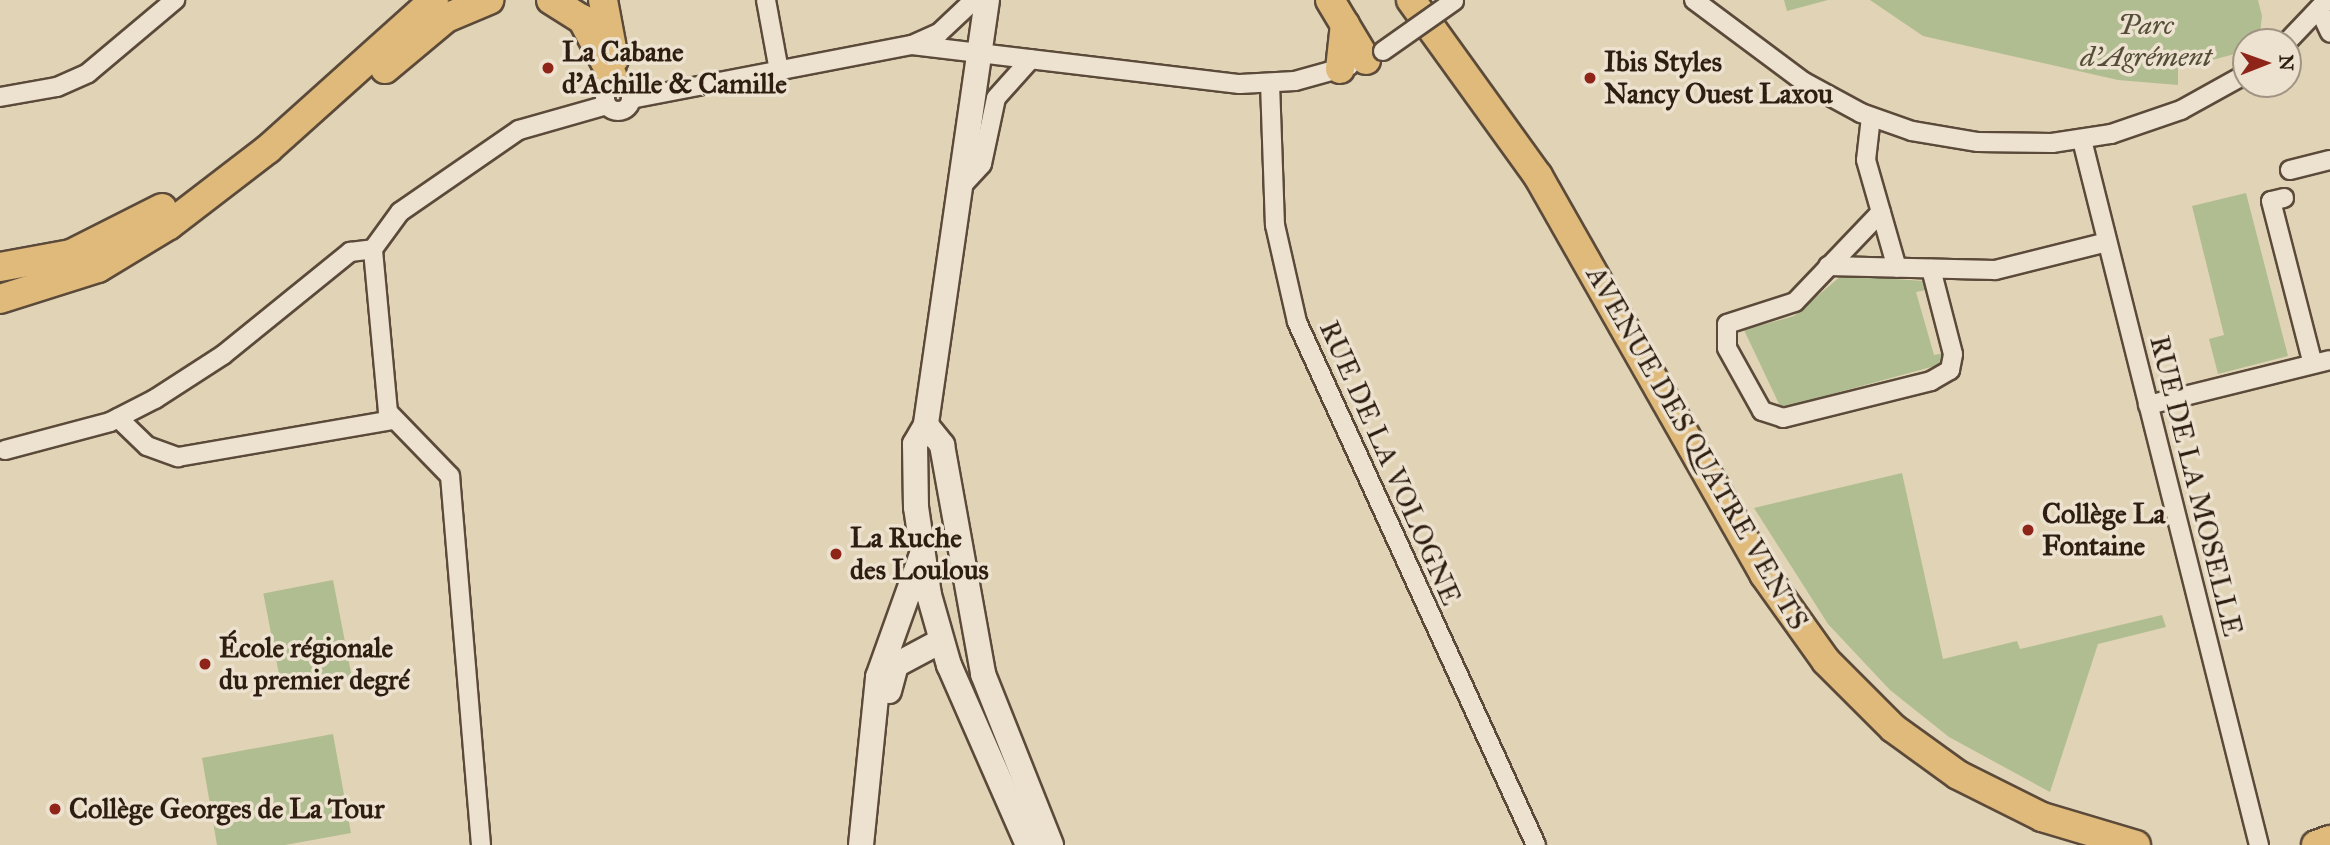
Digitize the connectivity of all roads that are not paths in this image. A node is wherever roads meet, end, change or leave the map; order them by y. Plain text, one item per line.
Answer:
1 (175, 0) edge
2 (433, 0) edge
3 (489, 0) edge
4 (551, 0) edge
5 (603, 0) edge
6 (766, 0) edge
7 (974, 0) edge
8 (987, 0) edge
9 (1330, 0) edge
10 (1411, 0) edge
11 (1694, 0) edge
12 (1455, 1) edge
13 (2323, 4) edge
14 (2300, 28) edge
15 (2330, 33) edge
16 (912, 45) junction
17 (979, 53) junction
18 (1031, 59) junction
19 (1363, 60) junction
20 (779, 71) junction
21 (2232, 82) edge
22 (1270, 83) junction
23 (616, 91) junction
24 (0, 97) edge
25 (1871, 117) junction
26 (2082, 141) junction
27 (268, 149) junction
28 (2330, 160) edge
29 (2290, 170) dead end
30 (226, 183) junction
31 (958, 190) junction
32 (2284, 198) dead end
33 (1881, 212) junction
34 (2107, 242) junction
35 (373, 248) junction
36 (1828, 266) junction
37 (0, 267) edge
38 (97, 268) junction
39 (1896, 268) junction
40 (1931, 269) junction
41 (0, 299) edge
42 (0, 313) edge
43 (2321, 362) edge
44 (2148, 405) junction
45 (118, 418) junction
46 (392, 420) junction
47 (926, 425) junction
48 (2, 452) edge
49 (922, 557) junction
50 (961, 576) junction
51 (941, 641) junction
52 (919, 654) junction
53 (949, 665) junction
54 (983, 674) junction
55 (870, 780) junction
56 (2330, 840) edge
57 (481, 845) edge
58 (861, 845) edge
59 (1028, 845) edge
60 (1051, 845) edge
61 (1536, 845) edge
62 (2136, 845) edge
63 (2259, 845) edge
64 (2316, 845) edge

1 - 24 street
2 - 27 main road
3 - 27 main road
4 - 23 main road
5 - 23 main road
6 - 20 street
7 - 16 street
8 - 17 main road
9 - 19 main road
10 - 62 main road, AVENUE DES QUATRE VENTS
11 - 25 street
12 - 19 street, bridge
13 - 14 street
13 - 15 street
16 - 17 street
16 - 20 street
17 - 18 street
17 - 31 main road
18 - 22 street
18 - 31 street
19 - 22 street
20 - 23 street
21 - 26 street
22 - 61 street, RUE DE LA VOLOGNE
23 - 35 street
25 - 26 street
25 - 33 street
26 - 34 street, RUE DE LA MOSELLE
27 - 30 main road
28 - 29 street
30 - 37 main road
30 - 38 main road
31 - 47 main road
32 - 43 street
33 - 36 street
33 - 39 street
34 - 40 street
34 - 44 street, RUE DE LA MOSELLE
35 - 45 street
35 - 46 street
36 - 39 street
36 - 40 street
38 - 41 main road
38 - 42 main road
39 - 40 street
43 - 44 street
44 - 63 street, RUE DE LA MOSELLE
45 - 46 street
45 - 48 street
46 - 57 street
47 - 49 main road
47 - 50 main road
49 - 51 main road
49 - 55 main road
50 - 51 main road
50 - 54 main road
51 - 52 main road
51 - 53 main road
52 - 53 main road
52 - 55 main road
53 - 54 main road
53 - 59 main road
54 - 60 main road
55 - 58 main road
56 - 64 main road

